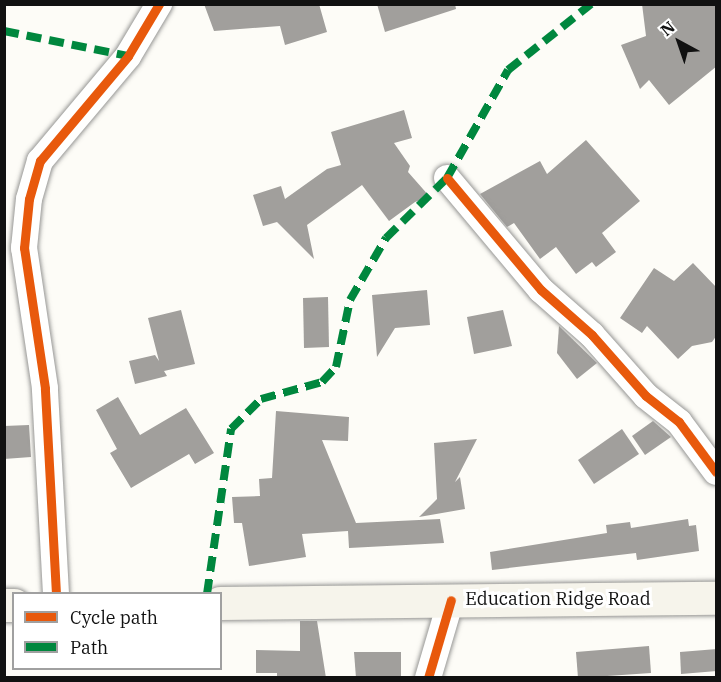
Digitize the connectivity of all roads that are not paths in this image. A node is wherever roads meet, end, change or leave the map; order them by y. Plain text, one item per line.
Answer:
1 (159, 4) edge
2 (447, 178) dead end
3 (717, 472) edge
4 (56, 592) edge
5 (717, 598) edge
6 (451, 600) junction
7 (222, 603) edge
8 (428, 678) edge

1 - 4 street
2 - 3 street
5 - 6 main road, Education Ridge Road
6 - 7 main road, Education Ridge Road
6 - 8 street

